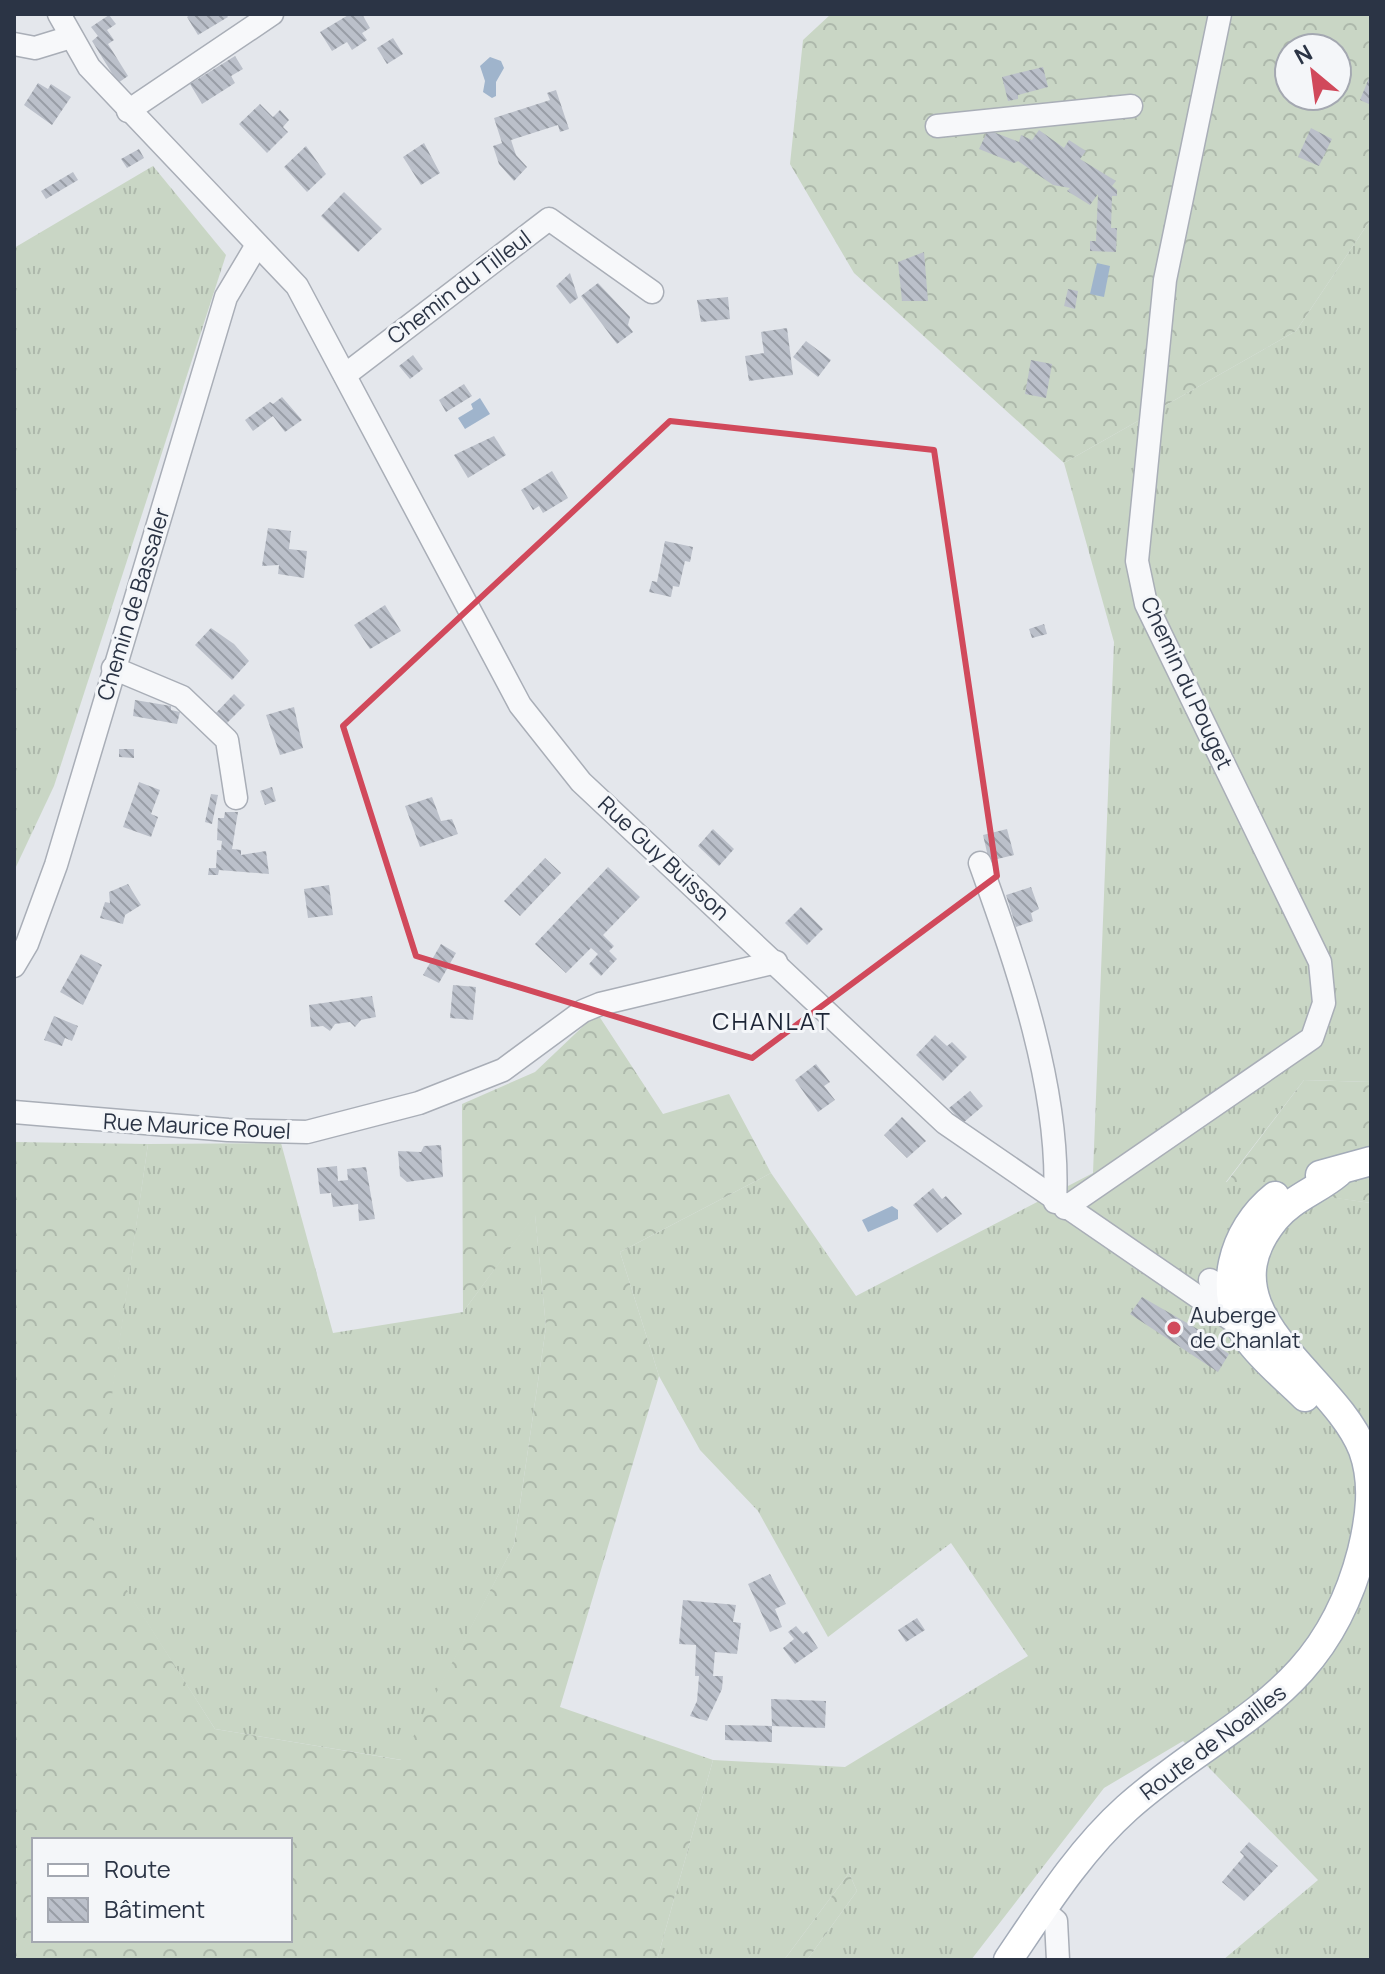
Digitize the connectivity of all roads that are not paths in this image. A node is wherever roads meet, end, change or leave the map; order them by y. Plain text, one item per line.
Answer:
1 (272, 14) edge
2 (1220, 14) edge
3 (66, 22) edge
4 (14, 44) edge
5 (1131, 106) dead end
6 (128, 111) junction
7 (937, 126) dead end
8 (257, 245) junction
9 (652, 292) dead end
10 (345, 375) junction
11 (113, 668) junction
12 (236, 798) dead end
13 (980, 863) dead end
14 (776, 962) junction
15 (14, 966) edge
16 (14, 1112) edge
17 (1371, 1161) edge
18 (1338, 1173) junction
19 (1060, 1205) junction
20 (1231, 1297) junction
21 (1370, 1500) edge
22 (1042, 1909) junction
23 (1008, 1960) edge
24 (1058, 1960) edge

1 - 6 street
2 - 19 street, Chemin du Pouget
3 - 4 street
3 - 6 street, Rue Guy Buisson
5 - 7 street
6 - 8 street, Rue Guy Buisson
8 - 10 street, Rue Guy Buisson
8 - 11 street, Chemin de Bassaler
9 - 10 street, Chemin du Tilleul
10 - 14 street, Rue Guy Buisson
11 - 12 street
11 - 15 street, Chemin de Bassaler
13 - 19 street
14 - 16 street, Rue Maurice Rouel
14 - 19 street, Rue Guy Buisson
17 - 18 main road
18 - 20 main road, Route de Noailles
18 - 20 main road
19 - 20 street, Rue Guy Buisson
20 - 21 main road
20 - 21 main road, Route de Noailles
21 - 22 main road, Route de Noailles
22 - 23 main road, Route de Noailles
22 - 24 street

